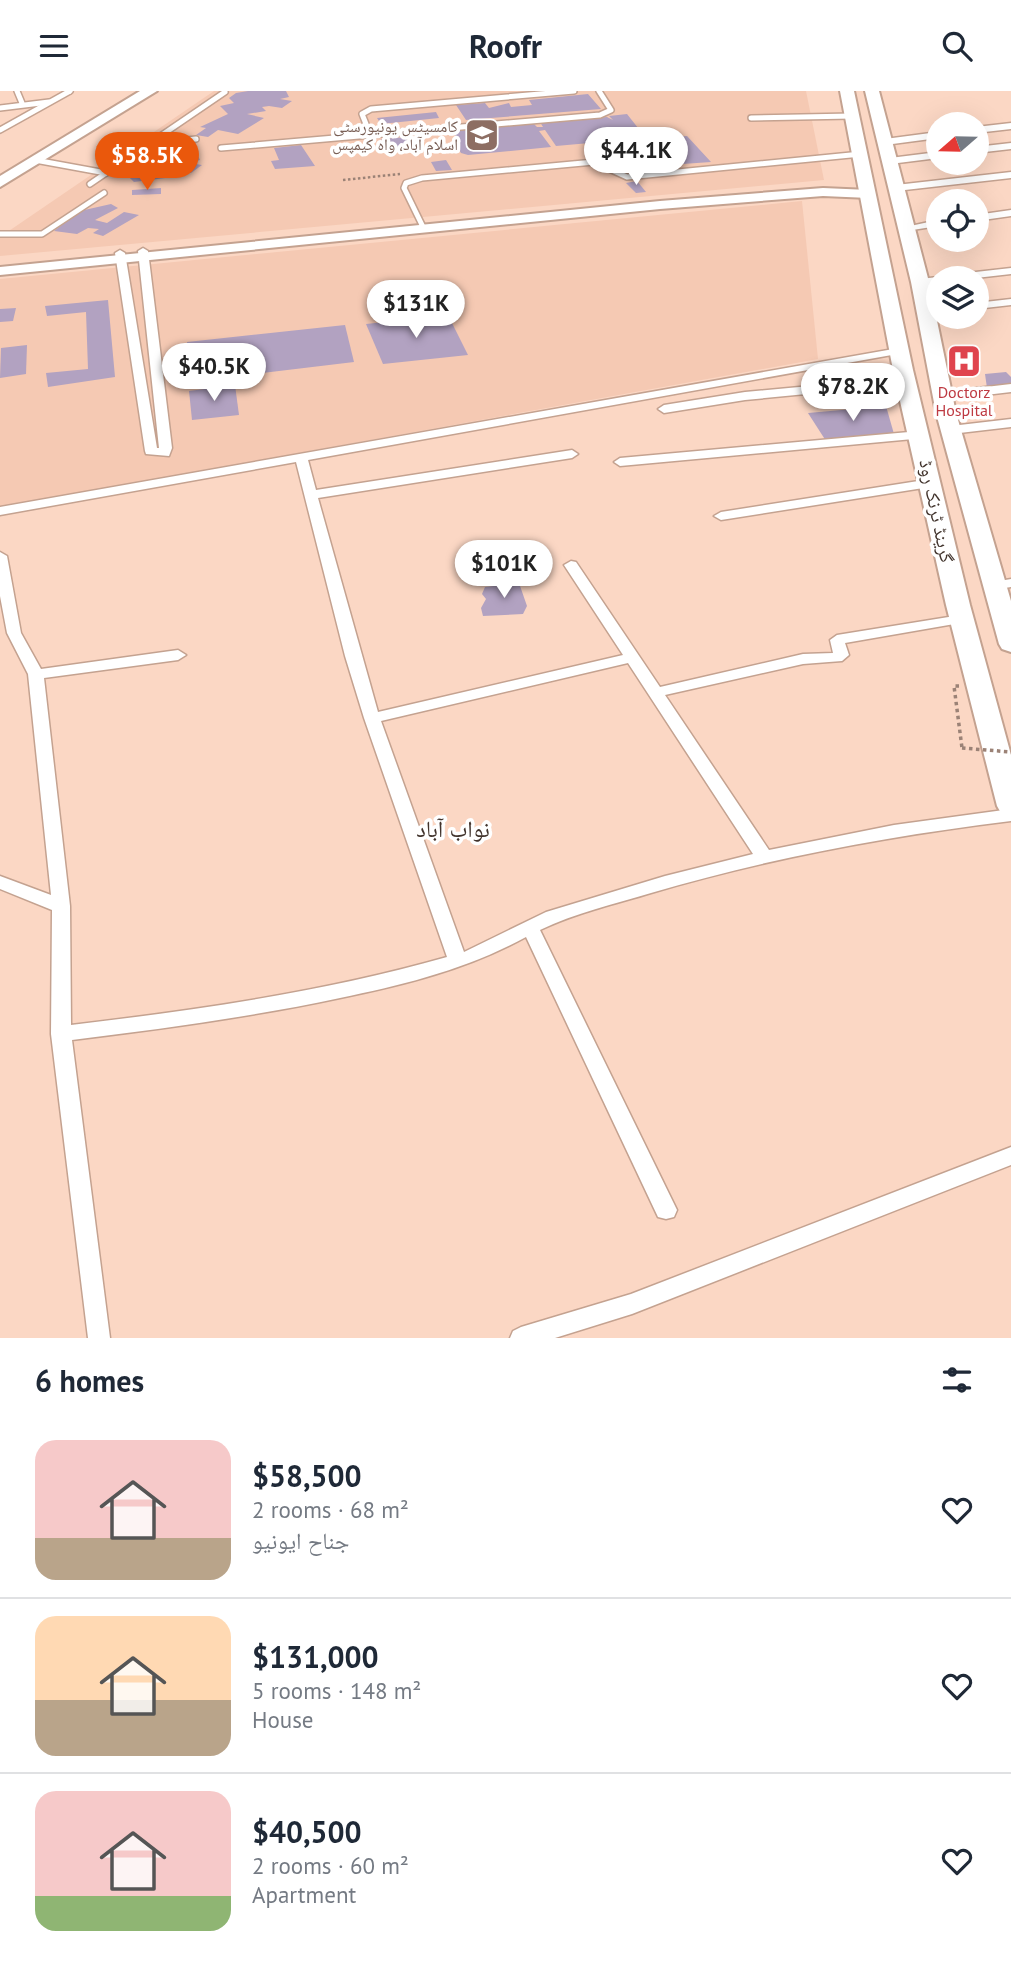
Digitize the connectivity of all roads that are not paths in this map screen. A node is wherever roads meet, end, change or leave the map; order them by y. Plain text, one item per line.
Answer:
1 (17, 91) edge
2 (70, 91) edge
3 (130, 91) edge
4 (150, 91) edge
5 (574, 91) edge
6 (599, 91) edge
7 (847, 91) edge
8 (872, 91) edge
9 (225, 92) edge
10 (51, 102) junction
11 (22, 103) junction
12 (0, 107) edge
13 (852, 116) junction
14 (751, 118) dead end
15 (1011, 126) edge
16 (0, 129) edge
17 (989, 129) edge
18 (370, 134) junction
19 (196, 139) dead end
20 (926, 139) edge
21 (147, 145) junction
22 (1011, 146) edge
23 (221, 148) dead end
24 (989, 149) edge
25 (888, 151) junction
26 (861, 154) junction
27 (926, 154) edge
28 (35, 160) junction
29 (0, 169) edge
30 (106, 173) junction
31 (1011, 175) edge
32 (0, 182) edge
33 (90, 184) dead end
34 (896, 188) junction
35 (868, 190) junction
36 (104, 193) dead end
37 (1011, 213) edge
38 (873, 216) junction
39 (989, 216) edge
40 (904, 223) junction
41 (926, 223) edge
42 (422, 226) junction
43 (0, 234) edge
44 (144, 253) junction
45 (121, 256) junction
46 (0, 264) edge
47 (0, 271) edge
48 (1011, 271) edge
49 (989, 273) edge
50 (926, 274) edge
51 (1011, 302) edge
52 (989, 305) edge
53 (934, 329) edge
54 (899, 351) junction
55 (906, 381) junction
56 (1011, 388) edge
57 (943, 396) junction
58 (664, 409) dead end
59 (1011, 423) edge
60 (951, 431) junction
61 (920, 435) junction
62 (572, 454) dead end
63 (301, 457) junction
64 (621, 462) dead end
65 (931, 483) junction
66 (313, 495) junction
67 (0, 511) edge
68 (721, 516) dead end
69 (0, 556) edge
70 (571, 565) dead end
71 (1002, 584) edge
72 (961, 619) junction
73 (1011, 644) edge
74 (178, 655) dead end
75 (631, 658) junction
76 (36, 674) junction
77 (654, 693) junction
78 (372, 717) junction
79 (1011, 806) edge
80 (1011, 815) edge
81 (765, 858) junction
82 (7, 885) edge
83 (0, 899) edge
84 (61, 905) junction
85 (530, 927) junction
86 (458, 961) junction
87 (61, 1034) junction
88 (1011, 1156) edge
89 (666, 1210) dead end
90 (99, 1338) edge
91 (521, 1338) edge

1 - 11 lane
2 - 10 lane
3 - 29 main road
4 - 28 main road
5 - 18 lane
6 - 18 lane
7 - 13 highway, گرینڈ ٹرنک روڈ
8 - 25 highway, گرینڈ ٹرنک روڈ
9 - 21 lane
10 - 11 lane
10 - 16 lane
11 - 12 lane
13 - 14 lane
13 - 26 highway, گرینڈ ٹرنک روڈ
15 - 17 street
18 - 23 lane
19 - 21 lane
20 - 25 street
21 - 30 lane
22 - 24 street
25 - 27 street
25 - 34 highway, گرینڈ ٹرنک روڈ
26 - 35 highway, گرینڈ ٹرنک روڈ
26 - 42 lane
28 - 30 lane
28 - 32 main road
30 - 33 lane
31 - 34 street
34 - 40 highway, گرینڈ ٹرنک روڈ
35 - 38 highway, گرینڈ ٹرنک روڈ
35 - 42 street
36 - 43 lane
37 - 39 street
38 - 40 highway
38 - 54 highway, گرینڈ ٹرنک روڈ
40 - 41 street
40 - 50 highway, گرینڈ ٹرنک روڈ
42 - 44 street
44 - 45 street
44 - 45 street
45 - 46 street
45 - 47 street
48 - 49 street
51 - 52 street
53 - 57 highway, گرینڈ ٹرنک روڈ
54 - 55 highway, گرینڈ ٹرنک روڈ
54 - 63 street
55 - 58 street
55 - 61 highway, گرینڈ ٹرنک روڈ
56 - 57 street
57 - 60 highway, گرینڈ ٹرنک روڈ
59 - 60 street
60 - 71 highway, گرینڈ ٹرنک روڈ
61 - 64 street
61 - 65 highway, گرینڈ ٹرنک روڈ
62 - 66 street
63 - 66 street
63 - 67 street
65 - 68 street
65 - 72 highway, گرینڈ ٹرنک روڈ
66 - 78 street
69 - 76 street
70 - 75 street
71 - 73 highway, گرینڈ ٹرنک روڈ
72 - 77 street
72 - 79 highway, گرینڈ ٹرنک روڈ
74 - 76 street
75 - 77 street
75 - 78 street
76 - 84 street
77 - 81 street
78 - 86 street
80 - 81 street
81 - 85 street
82 - 83 street
82 - 84 street
84 - 87 street
85 - 86 street
85 - 89 street
86 - 87 street
87 - 90 street
88 - 91 street

